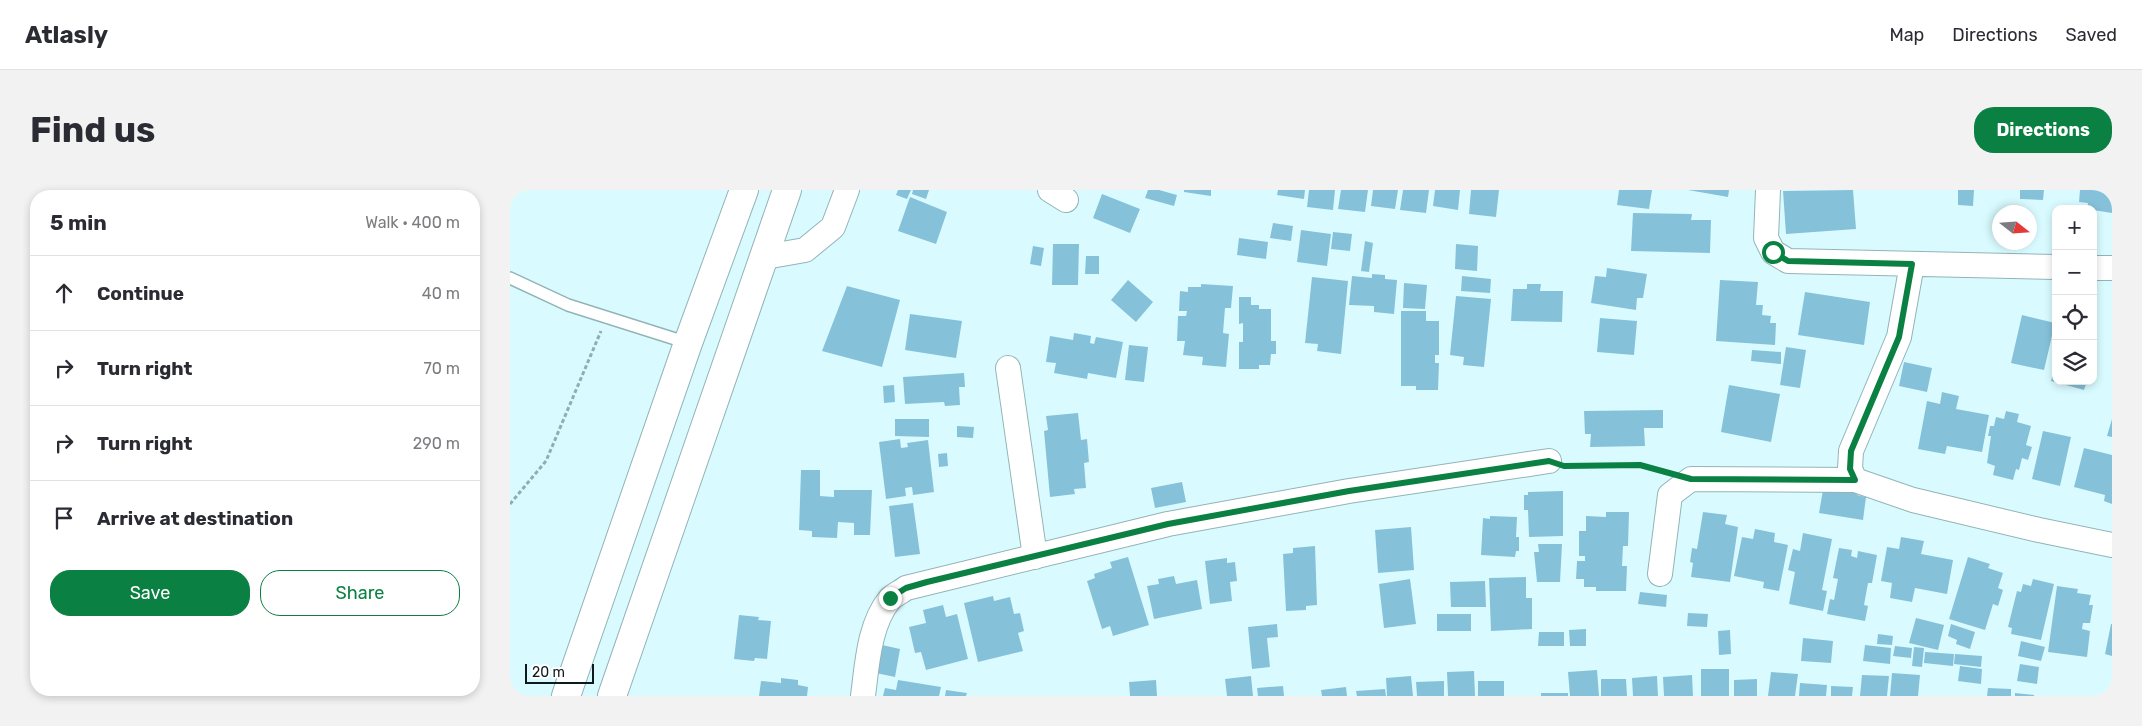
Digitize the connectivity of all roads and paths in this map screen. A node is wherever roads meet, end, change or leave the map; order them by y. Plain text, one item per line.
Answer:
1 (744, 190) edge
2 (787, 190) edge
3 (846, 190) edge
4 (1768, 190) edge
5 (765, 257) junction
6 (1912, 264) junction
7 (2052, 267) edge
8 (2097, 268) edge
9 (2112, 268) edge
10 (510, 278) edge
11 (607, 317) junction
12 (688, 343) junction
13 (728, 358) junction
14 (1008, 368) dead end
15 (1549, 461) joint
16 (1691, 479) junction
17 (1855, 480) junction
18 (510, 504) edge
19 (2112, 545) edge
20 (1035, 557) junction
21 (1660, 574) dead end
22 (566, 696) edge
23 (612, 696) edge
24 (863, 696) edge

1 - 12 main road
2 - 5 main road
3 - 5 street
4 - 6 street
5 - 13 main road
6 - 7 street
6 - 17 street
8 - 9 street
10 - 11 lane
11 - 12 lane
11 - 18 path
12 - 13 main road
12 - 22 main road
13 - 23 main road
14 - 20 street
15 - 16 path
15 - 20 street
16 - 17 street
16 - 21 street
17 - 19 street
20 - 24 street

